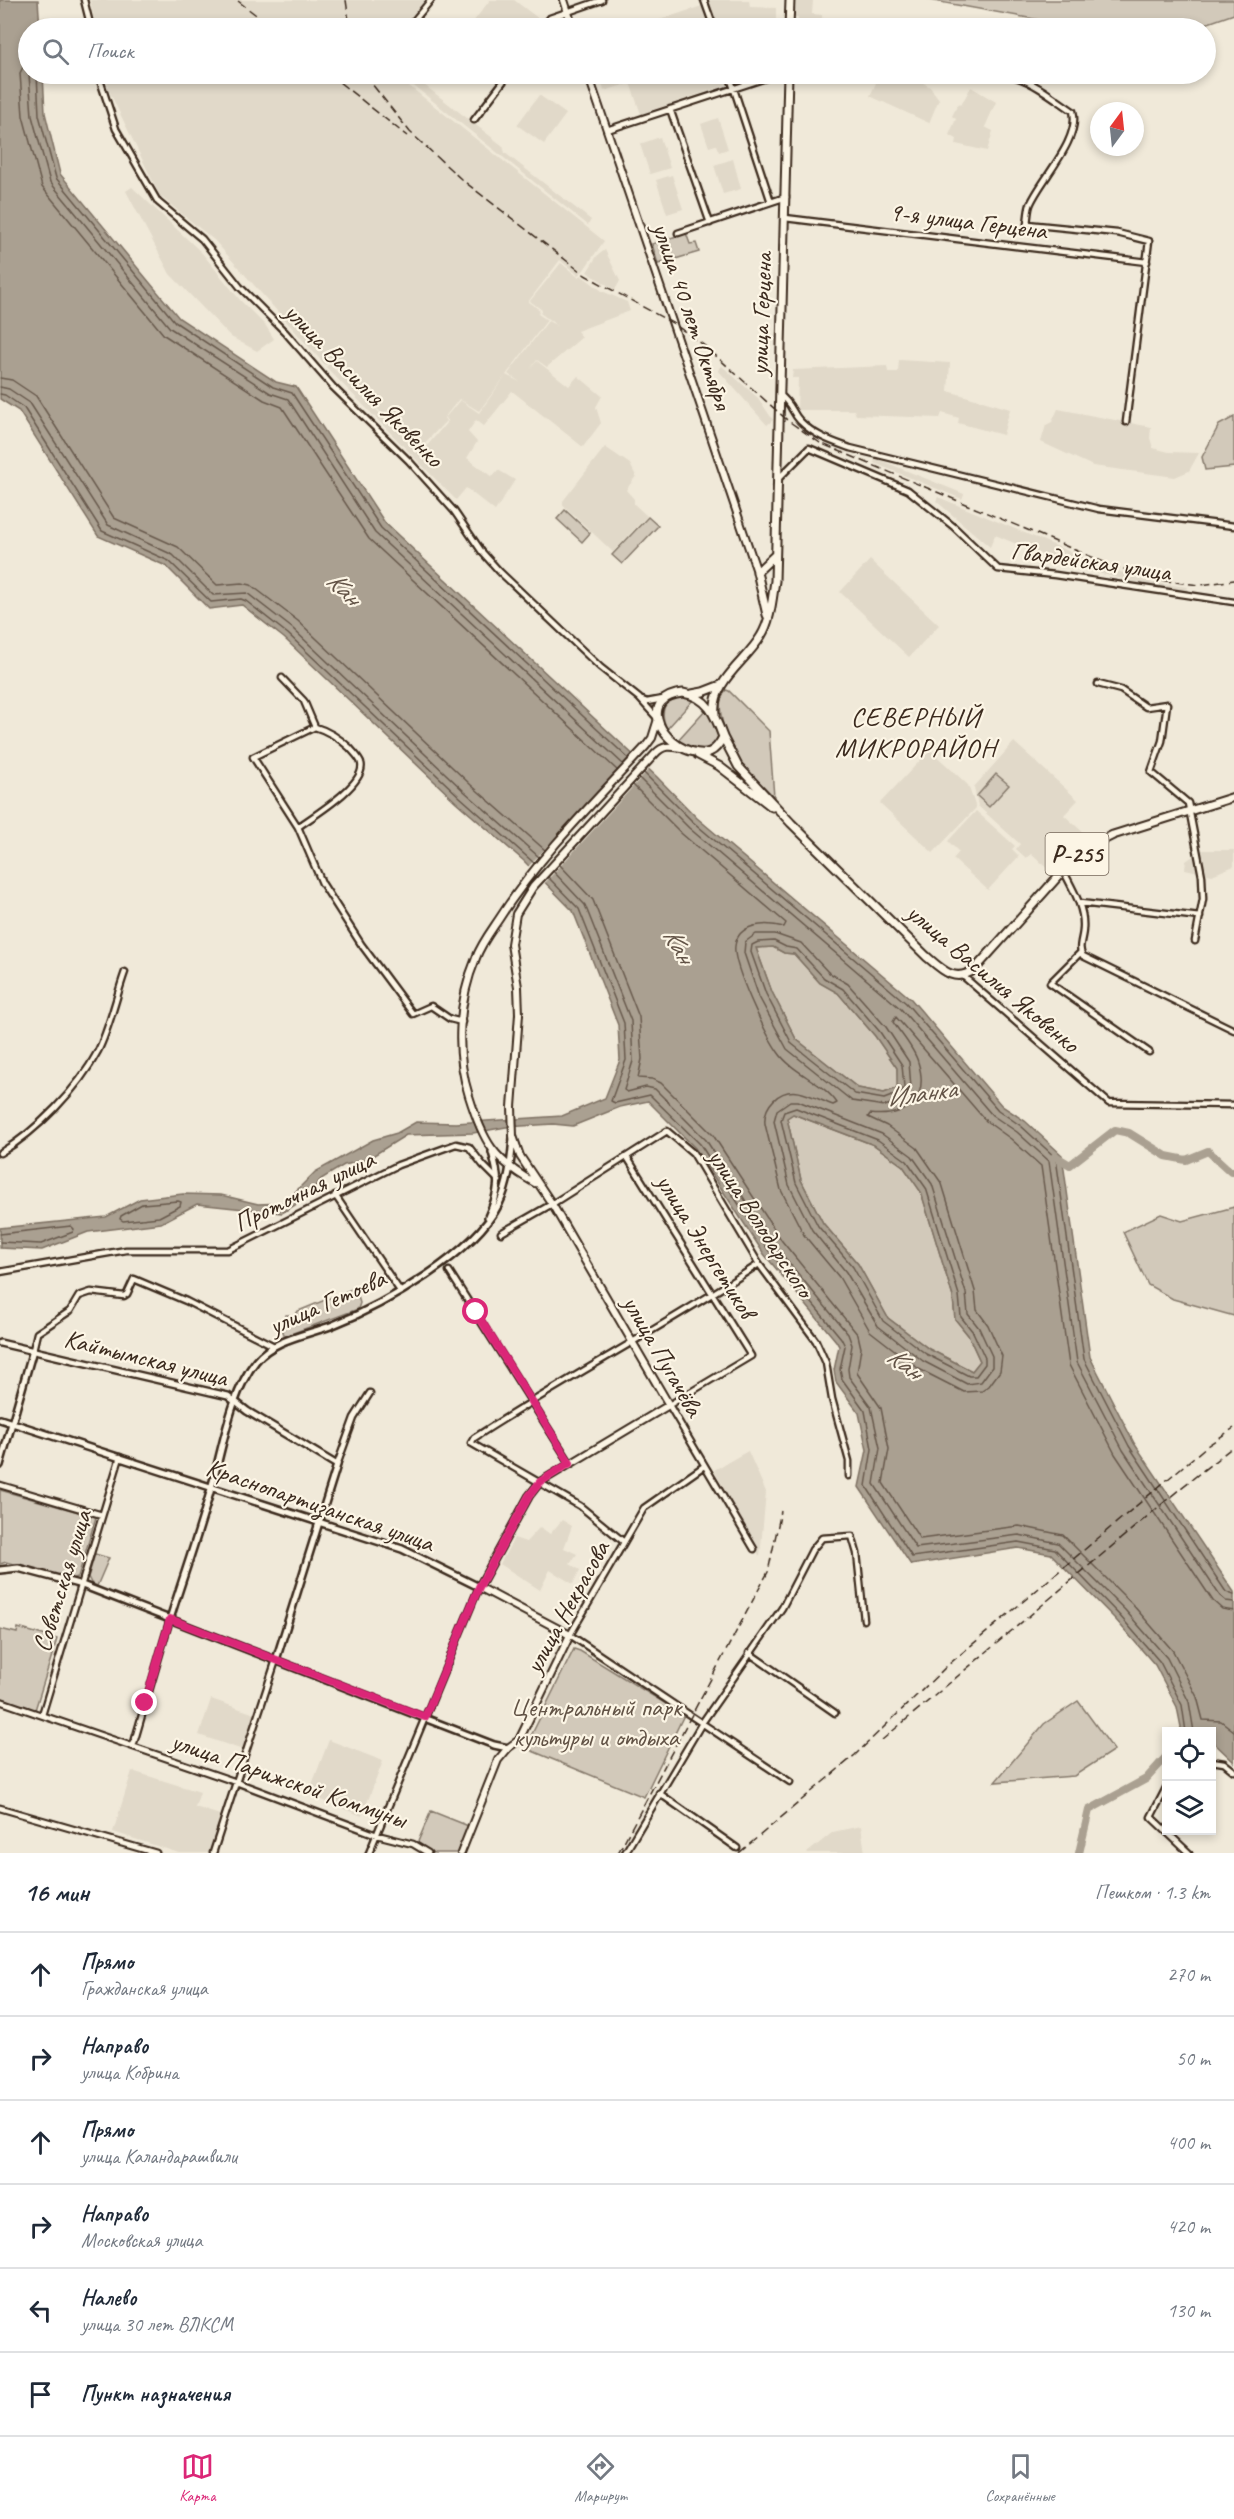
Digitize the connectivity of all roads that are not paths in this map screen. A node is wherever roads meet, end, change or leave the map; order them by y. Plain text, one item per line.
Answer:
1 (84, 0) edge
2 (432, 0) edge
3 (564, 0) edge
4 (602, 0) edge
5 (704, 0) edge
6 (790, 0) edge
7 (568, 11) junction
8 (88, 18) edge
9 (417, 18) edge
10 (550, 18) edge
11 (570, 18) edge
12 (710, 18) edge
13 (789, 18) edge
14 (101, 84) edge
15 (501, 84) edge
16 (592, 84) edge
17 (732, 84) edge
18 (749, 84) edge
19 (789, 84) edge
20 (1030, 84) edge
21 (734, 89) junction
22 (670, 110) junction
23 (474, 120) dead end
24 (608, 130) junction
25 (786, 197) junction
26 (771, 202) junction
27 (785, 218) junction
28 (710, 223) junction
29 (678, 233) dead end
30 (1147, 262) junction
31 (780, 395) junction
32 (1126, 422) dead end
33 (777, 480) junction
34 (1234, 526) edge
35 (775, 555) junction
36 (757, 572) junction
37 (1234, 602) edge
38 (767, 621) junction
39 (282, 678) dead end
40 (1098, 684) dead end
41 (721, 685) junction
42 (690, 694) junction
43 (668, 696) junction
44 (639, 698) junction
45 (715, 715) junction
46 (658, 719) junction
47 (315, 727) junction
48 (723, 737) junction
49 (681, 748) junction
50 (690, 751) junction
51 (1234, 796) edge
52 (1190, 811) junction
53 (791, 823) junction
54 (298, 827) junction
55 (1064, 870) junction
56 (1080, 903) junction
57 (1200, 917) junction
58 (1195, 941) dead end
59 (1080, 953) junction
60 (125, 972) dead end
61 (963, 976) junction
62 (462, 1022) junction
63 (1234, 1030) edge
64 (1149, 1052) dead end
65 (1234, 1105) edge
66 (513, 1136) junction
67 (492, 1152) junction
68 (0, 1153) edge
69 (627, 1157) junction
70 (510, 1170) junction
71 (499, 1181) junction
72 (537, 1185) junction
73 (335, 1195) junction
74 (552, 1204) junction
75 (481, 1232) junction
76 (501, 1233) dead end
77 (759, 1264) junction
78 (449, 1271) dead end
79 (0, 1272) edge
80 (400, 1291) junction
81 (713, 1295) junction
82 (632, 1342) junction
83 (0, 1343) edge
84 (273, 1346) junction
85 (33, 1350) junction
86 (370, 1392) dead end
87 (236, 1401) junction
88 (531, 1402) junction
89 (669, 1406) junction
90 (0, 1419) edge
91 (12, 1423) junction
92 (120, 1457) junction
93 (570, 1463) junction
94 (0, 1465) edge
95 (337, 1465) junction
96 (704, 1466) junction
97 (849, 1476) dead end
98 (540, 1482) junction
99 (0, 1485) edge
100 (212, 1488) junction
101 (102, 1515) junction
102 (318, 1522) junction
103 (624, 1542) junction
104 (754, 1549) dead end
105 (0, 1570) edge
106 (82, 1585) junction
107 (479, 1587) junction
108 (170, 1619) junction
109 (864, 1620) dead end
110 (570, 1635) junction
111 (749, 1653) junction
112 (276, 1660) junction
113 (0, 1701) edge
114 (835, 1713) dead end
115 (42, 1715) junction
116 (425, 1717) junction
117 (702, 1723) junction
118 (494, 1745) junction
119 (133, 1746) junction
120 (508, 1748) junction
121 (498, 1760) junction
122 (1216, 1762) edge
123 (1234, 1772) edge
124 (236, 1782) junction
125 (790, 1782) dead end
126 (658, 1792) junction
127 (1162, 1792) edge
128 (0, 1808) edge
129 (1162, 1827) edge
130 (377, 1835) junction
131 (1170, 1835) edge
132 (737, 1848) dead end
133 (156, 1853) edge
134 (213, 1853) edge
135 (369, 1853) edge
136 (428, 1853) edge
137 (461, 1853) edge
138 (625, 1853) edge
139 (1189, 1853) edge

1 - 8 street
2 - 9 street
3 - 7 main road
4 - 7 street
5 - 12 street
6 - 13 main road
7 - 10 street
7 - 11 main road
14 - 44 street, улица Василия Яковенко
15 - 23 street
16 - 24 main road, улица 40 лет Октября
17 - 21 street
18 - 21 street
19 - 25 main road, улица Герцена
20 - 30 street
21 - 22 street
21 - 26 street
22 - 24 street
22 - 28 street
24 - 36 main road, улица 40 лет Октября
25 - 26 street
25 - 27 main road, улица Герцена
26 - 28 street
27 - 30 street, 9-я улица Герцена
27 - 31 main road, улица Герцена
28 - 29 street
30 - 32 street
31 - 33 main road, улица Герцена
31 - 34 street
33 - 35 main road, улица Герцена
33 - 37 street, Гвардейская улица
35 - 36 main road
35 - 38 main road, улица Герцена
36 - 38 main road
38 - 41 main road, улица Герцена
39 - 47 street
40 - 52 street
41 - 42 main road
41 - 45 main road
42 - 43 main road
42 - 45 main road
43 - 44 street
43 - 46 main road
44 - 46 street, улица Василия Яковенко
45 - 48 main road
46 - 49 main road
46 - 62 main road
47 - 54 street
47 - 54 street
48 - 50 main road
48 - 53 main road, улица Василия Яковенко
49 - 50 main road
49 - 66 main road
50 - 53 main road
51 - 52 main road, Р-255
52 - 55 main road, Р-255
52 - 57 street
53 - 61 main road, улица Василия Яковенко
54 - 62 street
55 - 56 street
55 - 61 main road, Р-255
56 - 57 street
56 - 59 street
57 - 58 street
59 - 63 street
59 - 64 street
60 - 68 street
61 - 65 street, улица Василия Яковенко
62 - 67 main road
66 - 70 street
66 - 72 main road
67 - 70 main road
67 - 71 street
69 - 74 street
69 - 77 street, улица Володарского
69 - 81 street, улица Энергетиков
70 - 72 main road
70 - 75 street
71 - 73 street, Проточная улица
71 - 75 street
72 - 74 main road, улица Пугачёва
73 - 79 street, Проточная улица
73 - 80 street
74 - 76 street
74 - 82 main road, улица Пугачёва
75 - 80 street, улица Гетоева
77 - 81 street
77 - 97 street, улица Володарского
78 - 88 street
80 - 84 street, улица Гетоева
81 - 82 street
81 - 89 street, улица Энергетиков
82 - 88 street
82 - 89 main road, улица Пугачёва
83 - 85 street, Кайтымская улица
84 - 85 street
84 - 87 street, улица Гетоева
85 - 87 street, Кайтымская улица
85 - 91 street
86 - 95 street
87 - 95 street, Кайтымская улица
87 - 100 street, улица Гетоева
88 - 93 street
88 - 98 street
89 - 93 main road
89 - 96 street, улица Пугачёва
90 - 91 street, Краснопартизанская улица
91 - 92 street, Краснопартизанская улица
91 - 94 street
92 - 100 street, Краснопартизанская улица
92 - 101 street, Советская улица
93 - 98 main road
95 - 102 street
96 - 103 street, улица Некрасова
96 - 104 street, улица Пугачёва
98 - 103 street
98 - 107 main road
99 - 101 street
100 - 102 street, Краснопартизанская улица
100 - 108 street, улица Гетоева
101 - 106 street, Советская улица
102 - 107 street, Краснопартизанская улица
102 - 112 street
103 - 110 street, улица Некрасова
105 - 106 street
106 - 108 street
106 - 115 street, Советская улица
107 - 110 main road, Краснопартизанская улица
107 - 116 street
108 - 112 street
108 - 119 street
109 - 111 street
110 - 117 street, Краснопартизанская улица
110 - 120 main road, улица Некрасова
111 - 114 street
111 - 117 street
112 - 116 street
112 - 124 street
113 - 115 street, улица Парижской Коммуны
115 - 119 street, улица Парижской Коммуны
116 - 118 street
116 - 130 street
117 - 125 street, Краснопартизанская улица
117 - 126 street
118 - 120 street
118 - 121 street
119 - 124 street, улица Парижской Коммуны
120 - 121 main road, улица Некрасова
121 - 137 main road, улица Некрасова
122 - 123 street
124 - 130 street, улица Парижской Коммуны
124 - 134 street
126 - 132 street
126 - 138 street
127 - 129 street
128 - 133 street
130 - 135 street
130 - 136 street, улица Парижской Коммуны
131 - 139 street

